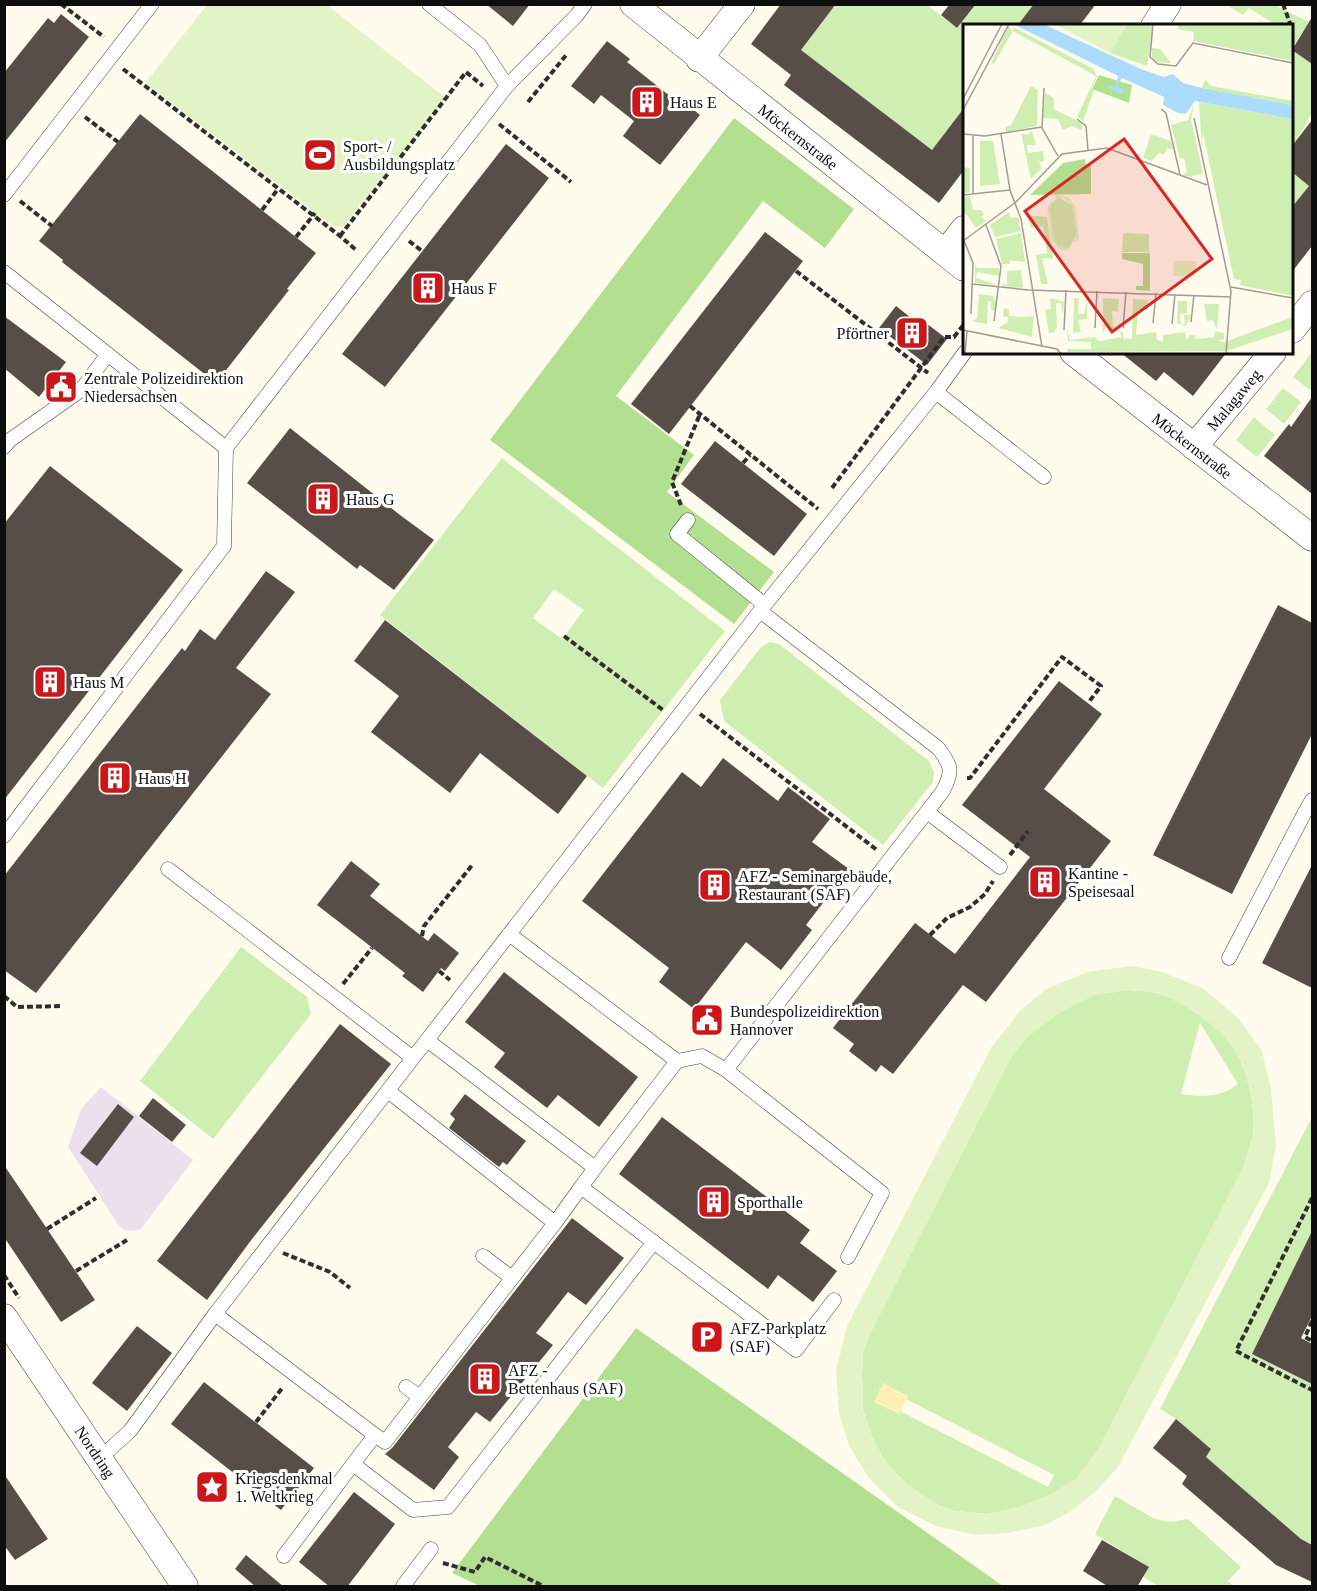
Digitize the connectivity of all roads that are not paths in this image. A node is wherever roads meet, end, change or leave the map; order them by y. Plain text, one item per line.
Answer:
1 (152, 4) edge
2 (429, 4) edge
3 (585, 4) edge
4 (633, 4) edge
5 (742, 4) edge
6 (1168, 4) edge
7 (1155, 24) edge
8 (699, 59) junction
9 (507, 86) junction
10 (6, 194) edge
11 (963, 233) edge
12 (955, 261) edge
13 (4, 272) edge
14 (1312, 304) edge
15 (1293, 329) edge
16 (108, 354) junction
17 (964, 354) edge
18 (1076, 354) edge
19 (1271, 354) edge
20 (939, 388) junction
21 (4, 447) edge
22 (1194, 447) junction
23 (226, 448) junction
24 (1044, 477) dead end
25 (688, 520) road end
26 (1312, 538) edge
27 (762, 608) junction
28 (1312, 800) edge
29 (927, 812) junction
30 (4, 836) edge
31 (1000, 867) road end
32 (168, 869) dead end
33 (509, 934) junction
34 (1229, 958) dead end
35 (427, 1040) junction
36 (413, 1058) junction
37 (677, 1061) junction
38 (726, 1070) junction
39 (388, 1091) junction
40 (595, 1168) junction
41 (581, 1187) junction
42 (555, 1223) junction
43 (654, 1242) junction
44 (483, 1256) dead end
45 (848, 1257) dead end
46 (512, 1278) junction
47 (834, 1300) dead end
48 (215, 1314) junction
49 (4, 1317) edge
50 (406, 1387) dead end
51 (420, 1397) junction
52 (375, 1435) junction
53 (99, 1459) junction
54 (352, 1464) junction
55 (428, 1553) road end
56 (284, 1556) dead end
57 (185, 1587) edge
58 (403, 1587) edge

1 - 10 lane
2 - 9 lane
3 - 9 lane
4 - 8 street, Möckernstraße
5 - 8 street
6 - 7 street
8 - 12 street, Möckernstraße
9 - 23 lane
11 - 12 street
13 - 16 lane
14 - 15 street
16 - 21 lane
16 - 23 lane
17 - 20 lane
18 - 22 street, Möckernstraße
19 - 22 street, Malagaweg
20 - 24 lane
20 - 27 lane
22 - 26 street, Möckernstraße
23 - 30 lane
25 - 27 lane
27 - 29 lane
27 - 33 lane
28 - 34 lane
29 - 31 lane
29 - 38 lane
32 - 36 lane
33 - 35 lane
33 - 37 lane
35 - 36 lane
35 - 40 lane
36 - 39 lane
37 - 38 lane
37 - 40 lane
38 - 45 lane
39 - 42 lane
39 - 48 lane
40 - 41 lane
41 - 42 lane
41 - 43 lane
42 - 46 lane
43 - 47 lane
43 - 54 lane
44 - 46 lane
46 - 51 lane
48 - 52 lane
48 - 53 lane
49 - 53 street, Nordring
50 - 51 lane
51 - 52 lane
52 - 54 lane
53 - 57 street, Nordring
54 - 56 lane
55 - 58 lane

